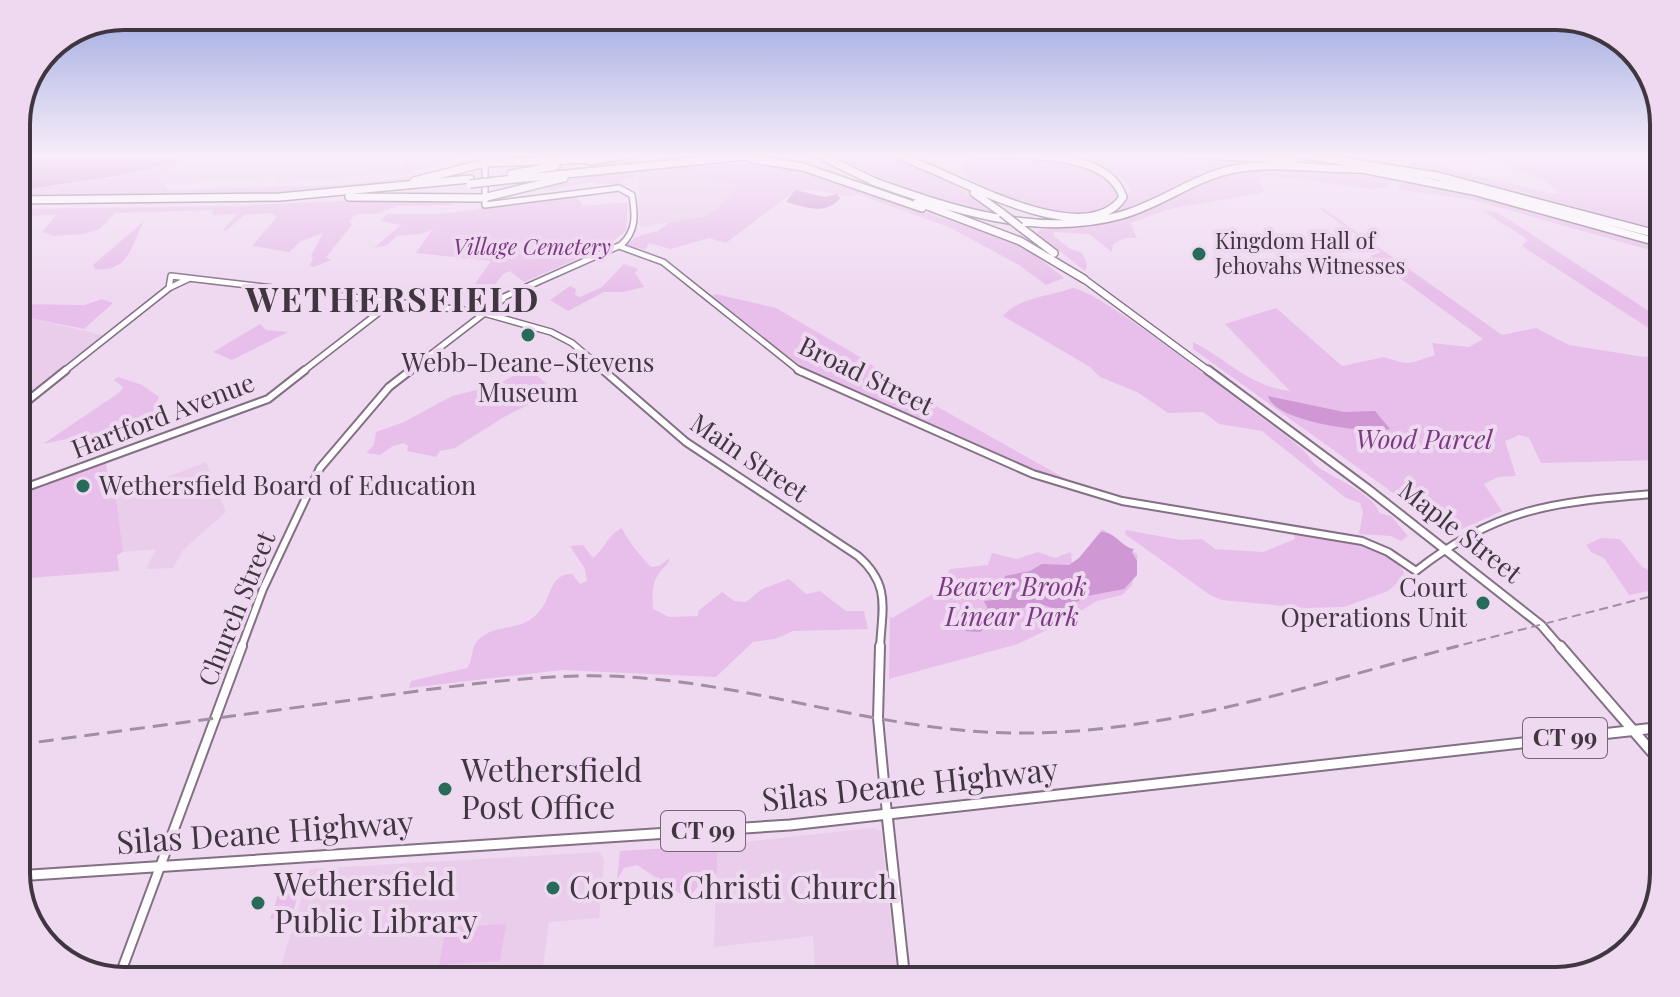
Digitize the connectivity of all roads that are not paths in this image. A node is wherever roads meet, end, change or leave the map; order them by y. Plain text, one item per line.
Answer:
1 (92, 201) edge
2 (280, 201) edge
3 (467, 201) edge
4 (483, 201) joint
5 (524, 201) edge
6 (633, 201) edge
7 (905, 201) edge
8 (919, 201) edge
9 (937, 201) edge
10 (984, 201) edge
11 (1003, 201) edge
12 (1120, 201) edge
13 (1153, 201) edge
14 (1511, 201) edge
15 (1538, 201) edge
16 (30, 202) edge
17 (30, 202) edge
18 (965, 220) junction
19 (1650, 232) edge
20 (1650, 240) edge
21 (619, 246) junction
22 (628, 250) junction
23 (608, 251) junction
24 (191, 278) junction
25 (1084, 279) junction
26 (169, 288) junction
27 (391, 303) junction
28 (483, 313) junction
29 (30, 399) edge
30 (30, 486) edge
31 (1650, 494) edge
32 (1444, 547) junction
33 (1650, 728) edge
34 (1635, 730) junction
35 (1650, 749) edge
36 (887, 814) junction
37 (161, 865) junction
38 (30, 875) edge
39 (123, 967) edge
40 (903, 967) edge

1 - 16 highway
2 - 17 highway
3 - 4 highway
4 - 5 street
6 - 21 street
7 - 18 highway
8 - 18 highway
9 - 13 highway
10 - 25 highway, bridge
11 - 12 highway
14 - 20 highway
15 - 19 highway
18 - 25 highway
21 - 22 street, Broad Street
21 - 23 street, Church Street
22 - 23 street
22 - 32 street, Broad Street
23 - 28 street, Church Street
24 - 26 street
24 - 26 street, Main Street
24 - 27 street, Main Street
25 - 32 main road, Maple Street
26 - 29 street
27 - 28 street, Main Street
27 - 30 street, Hartford Avenue
28 - 36 street, Main Street
28 - 37 street, Church Street
31 - 32 street
32 - 34 main road, Maple Street
33 - 34 main road, Silas Deane Highway / CT 99
34 - 35 main road, Maple Street
34 - 36 main road, Silas Deane Highway / CT 99
36 - 37 main road, Silas Deane Highway / CT 99
36 - 40 main road
37 - 38 main road, Silas Deane Highway / CT 99
37 - 39 street, Church Street

